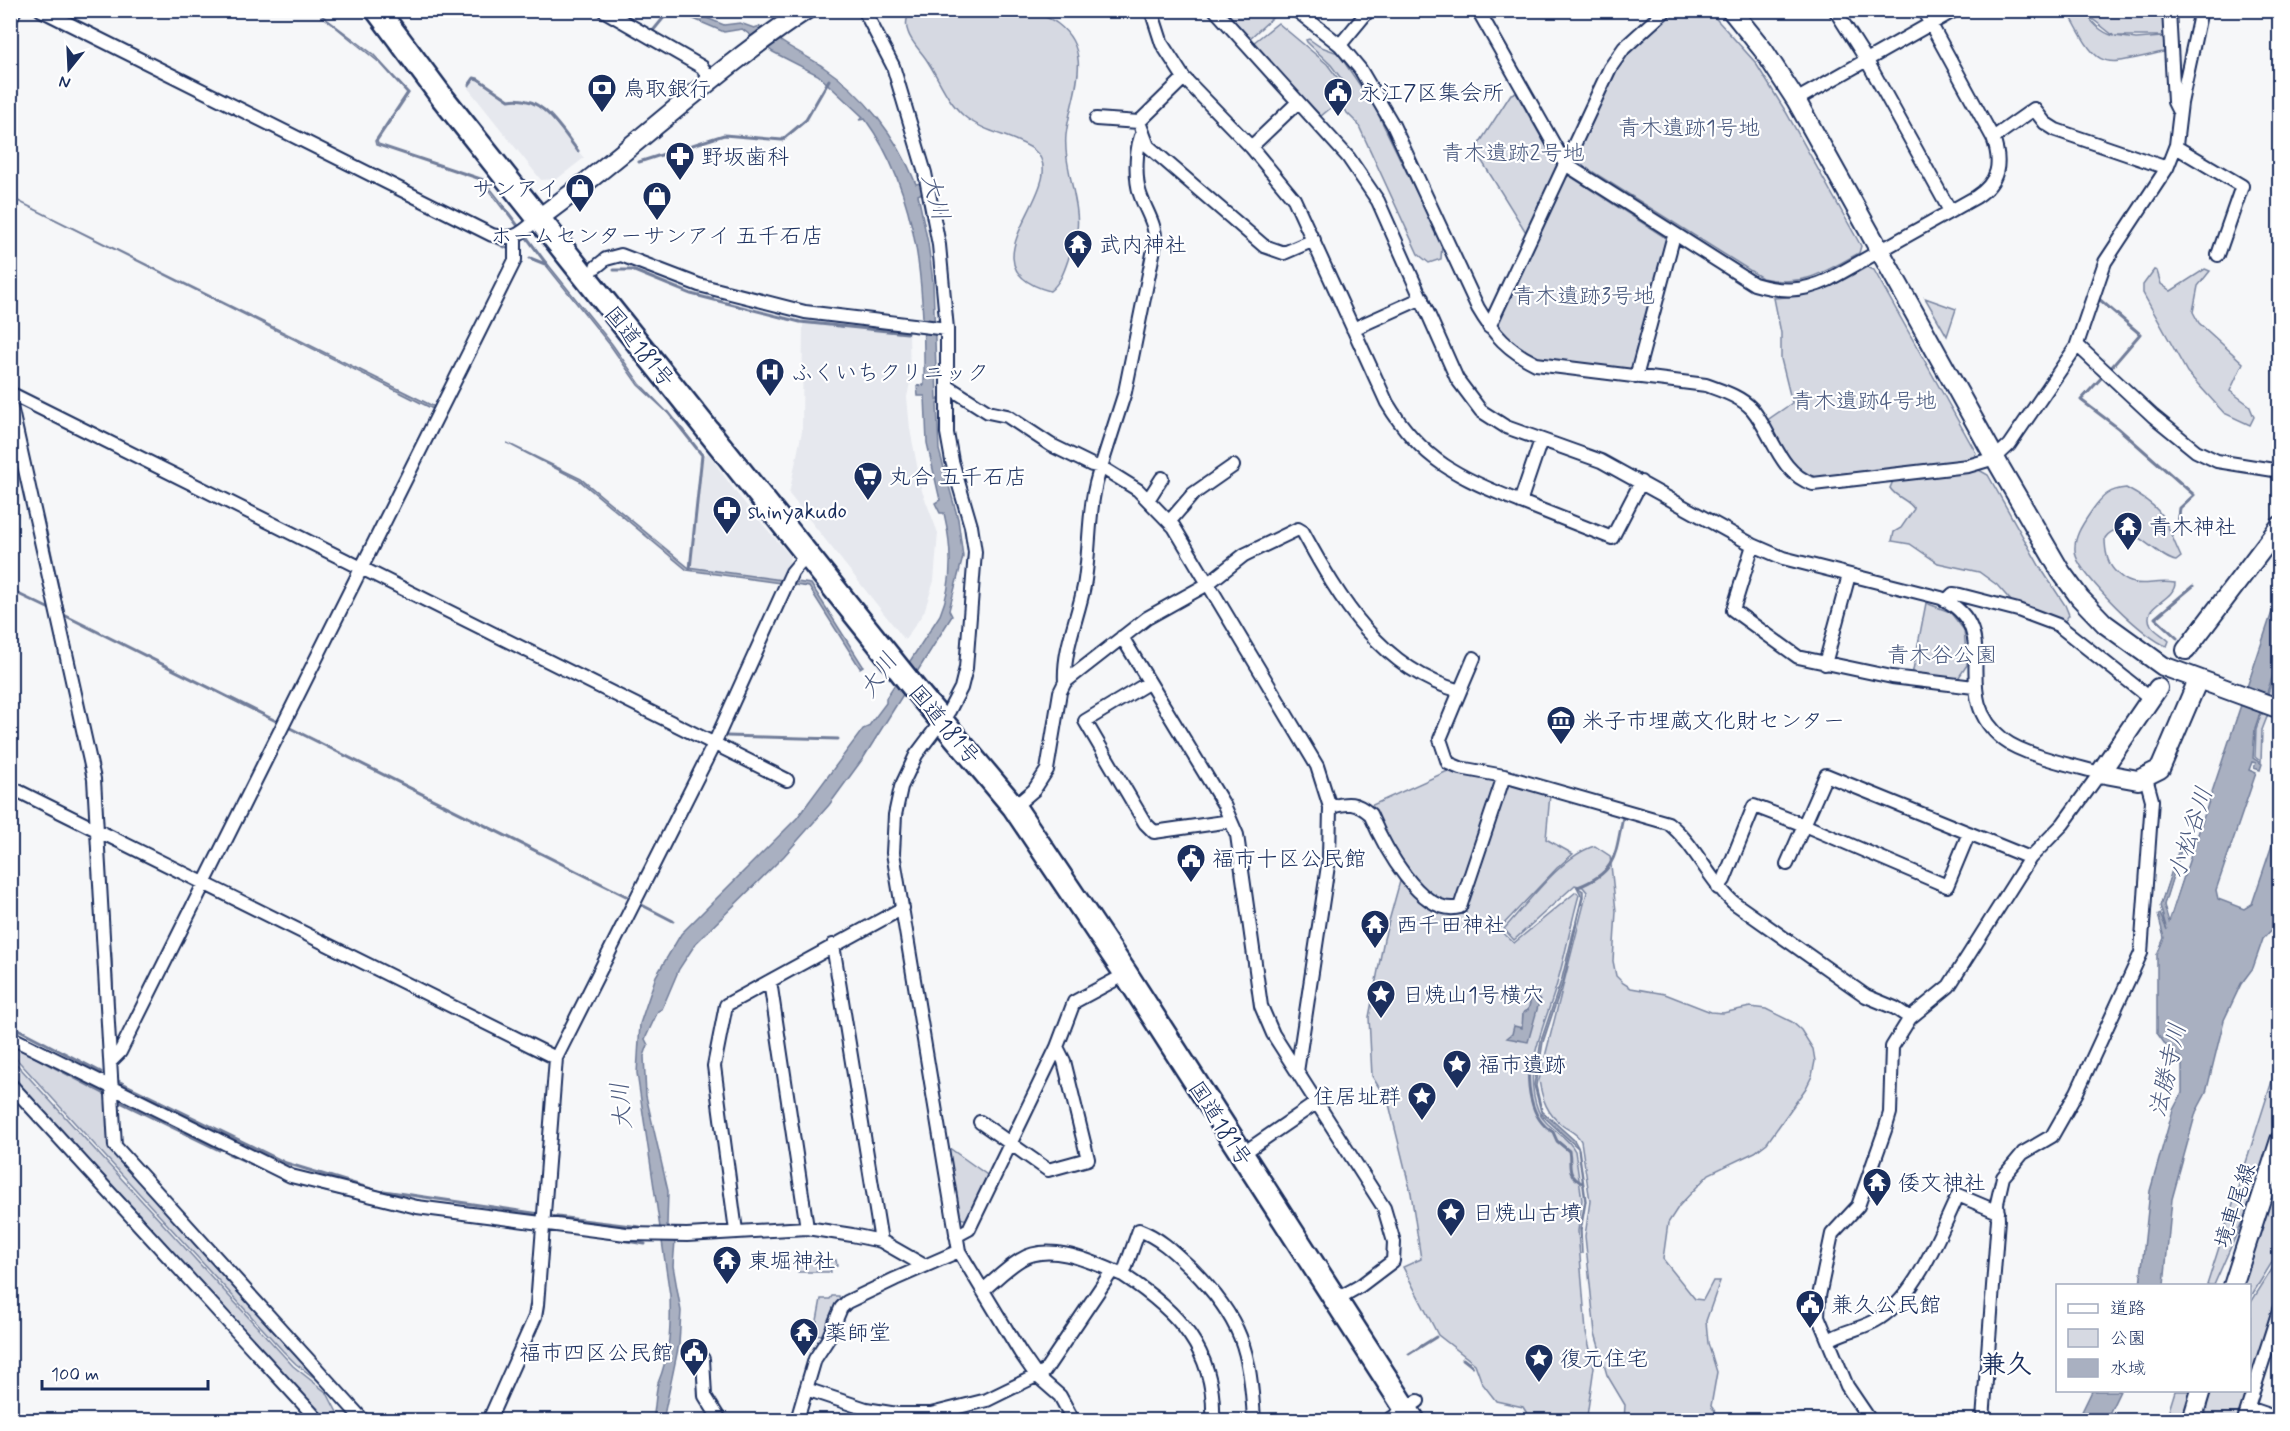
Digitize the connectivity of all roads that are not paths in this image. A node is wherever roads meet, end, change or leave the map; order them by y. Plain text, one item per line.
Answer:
1 (15, 10) edge
2 (41, 10) edge
3 (377, 10) edge
4 (394, 10) edge
5 (603, 10) edge
6 (806, 10) edge
7 (864, 10) edge
8 (1151, 10) edge
9 (1215, 10) edge
10 (1296, 10) edge
11 (1369, 10) edge
12 (1478, 10) edge
13 (1666, 10) edge
14 (1731, 10) edge
15 (1835, 10) edge
16 (1923, 10) edge
17 (1955, 10) edge
18 (2169, 10) edge
19 (2201, 10) edge
20 (10, 20) edge
21 (1930, 24) junction
22 (1340, 45) junction
23 (1866, 59) junction
24 (1184, 78) junction
25 (710, 79) junction
26 (1796, 100) junction
27 (1297, 103) junction
28 (2180, 113) junction
29 (1096, 119) dead end
30 (1141, 127) junction
31 (1993, 138) junction
32 (1251, 147) junction
33 (2176, 147) junction
34 (1565, 164) junction
35 (2167, 168) junction
36 (1950, 211) junction
37 (545, 214) junction
38 (1674, 234) junction
39 (515, 238) junction
40 (1314, 240) junction
41 (1880, 250) junction
42 (2218, 255) dead end
43 (596, 267) junction
44 (1422, 298) junction
45 (1489, 327) junction
46 (943, 328) junction
47 (1353, 328) junction
48 (2077, 345) junction
49 (1636, 377) junction
50 (947, 386) junction
51 (10, 393) edge
52 (10, 402) edge
53 (1541, 440) junction
54 (1995, 458) junction
55 (1233, 466) dead end
56 (1101, 467) junction
57 (2280, 471) edge
58 (1162, 478) dead end
59 (1641, 482) junction
60 (1148, 500) junction
61 (1520, 502) junction
62 (1169, 522) junction
63 (2280, 526) edge
64 (1753, 545) junction
65 (807, 554) junction
66 (362, 568) junction
67 (1849, 575) junction
68 (1206, 585) junction
69 (1946, 601) junction
70 (1122, 637) junction
71 (2186, 650) dead end
72 (899, 658) junction
73 (1474, 658) dead end
74 (1825, 664) junction
75 (2198, 680) junction
76 (1065, 682) junction
77 (1148, 683) junction
78 (1974, 687) junction
79 (1460, 691) junction
80 (2154, 693) joint
81 (2280, 709) edge
82 (945, 716) junction
83 (714, 744) junction
84 (2100, 773) junction
85 (1504, 776) junction
86 (2146, 778) junction
87 (787, 780) dead end
88 (10, 787) edge
89 (1017, 804) junction
90 (1330, 807) junction
91 (1231, 821) junction
92 (1804, 825) junction
93 (97, 830) junction
94 (1969, 833) junction
95 (2030, 858) junction
96 (1787, 864) dead end
97 (206, 883) junction
98 (1718, 888) junction
99 (903, 908) junction
100 (833, 945) junction
101 (1126, 974) junction
102 (770, 981) junction
103 (1910, 1018) junction
104 (10, 1037) edge
105 (1058, 1047) junction
106 (556, 1058) junction
107 (111, 1061) junction
108 (1298, 1072) junction
109 (10, 1084) edge
110 (110, 1088) junction
111 (1316, 1103) junction
112 (980, 1122) dead end
113 (2280, 1140) edge
114 (1010, 1144) junction
115 (1246, 1151) junction
116 (1998, 1212) junction
117 (545, 1222) junction
118 (807, 1228) junction
119 (736, 1231) junction
120 (956, 1236) junction
121 (881, 1241) junction
122 (959, 1251) junction
123 (923, 1265) junction
124 (1117, 1273) junction
125 (2234, 1284) edge
126 (983, 1290) junction
127 (1340, 1297) junction
128 (2280, 1307) edge
129 (1829, 1340) junction
130 (703, 1359) dead end
131 (1036, 1376) junction
132 (806, 1389) junction
133 (2201, 1392) edge
134 (2248, 1408) junction
135 (1407, 1413) edge
136 (2194, 1419) edge
137 (2280, 1419) edge
138 (318, 1420) edge
139 (363, 1420) edge
140 (489, 1420) edge
141 (720, 1420) edge
142 (797, 1420) edge
143 (1073, 1420) edge
144 (1213, 1420) edge
145 (1254, 1420) edge
146 (1430, 1420) edge
147 (1870, 1420) edge
148 (1983, 1420) edge
149 (2244, 1420) edge

1 - 20 street
2 - 39 street
3 - 37 highway, 国道181号
4 - 37 highway, 国道181号
5 - 25 street
6 - 25 street
7 - 46 street
8 - 24 street
9 - 27 street
10 - 22 street
11 - 22 street
12 - 34 street
13 - 34 street
14 - 26 street
15 - 23 street
16 - 21 street
17 - 21 street
18 - 28 street
19 - 28 street
21 - 23 street
21 - 31 street
22 - 45 street
23 - 26 street
23 - 36 street
24 - 30 street
24 - 32 street
25 - 37 street
26 - 41 street
27 - 32 street
27 - 44 street
28 - 33 street
29 - 30 street
30 - 40 street
30 - 56 street
31 - 35 street
31 - 36 street
32 - 40 street
33 - 35 street
33 - 42 street
34 - 38 street
34 - 45 street
35 - 48 street
36 - 41 street
37 - 39 street
37 - 43 highway, 国道181号
37 - 65 highway, 国道181号
38 - 41 street
38 - 49 street
39 - 66 street
40 - 47 street
41 - 54 street
43 - 46 street
43 - 72 highway, 国道181号
44 - 47 street
44 - 53 street
45 - 49 street
46 - 50 street
47 - 61 street
48 - 54 street
48 - 57 street
49 - 54 street
50 - 56 street
50 - 82 street
51 - 66 street
52 - 93 street
53 - 59 street
53 - 61 street
54 - 75 street
55 - 62 street
56 - 60 street
56 - 76 street
58 - 60 street
59 - 61 street
59 - 64 street
60 - 62 street
62 - 68 street
63 - 71 street
64 - 67 street
64 - 74 street
65 - 72 highway, 国道181号
65 - 83 street
66 - 83 street
66 - 97 street
67 - 69 street
67 - 74 street
68 - 70 street
68 - 79 street
68 - 90 street
69 - 78 street
69 - 80 street
70 - 76 street
70 - 77 street
72 - 82 highway, 国道181号
73 - 79 street
74 - 78 street
75 - 81 street
75 - 86 street
76 - 89 street
77 - 91 street
77 - 91 street
78 - 84 street
79 - 85 street
80 - 84 street
82 - 89 highway, 国道181号
82 - 99 street
83 - 87 street
83 - 106 street
84 - 86 street
84 - 95 street
85 - 90 street
85 - 98 street
86 - 116 street
88 - 93 street
89 - 101 highway, 国道181号
89 - 115 highway, 国道181号
90 - 108 street
91 - 108 street
92 - 94 street
92 - 94 street
92 - 96 street
92 - 98 street
93 - 97 street
93 - 107 street
94 - 95 street
95 - 103 street
97 - 106 street
97 - 107 street
98 - 103 street
99 - 100 street
99 - 120 street
100 - 102 street
100 - 121 street
101 - 105 street
101 - 115 highway, 国道181号
102 - 118 street
102 - 119 street
103 - 129 street
104 - 110 street
105 - 114 street
105 - 114 street
106 - 117 street
107 - 110 street
108 - 111 street
109 - 138 street
110 - 117 street
110 - 139 street
111 - 115 street
111 - 127 street
112 - 114 street
113 - 125 street, 境車尾線
114 - 120 street
115 - 127 highway, 国道181号
116 - 129 street
116 - 148 street
117 - 119 street
117 - 140 street
118 - 119 street
118 - 121 street
120 - 122 street
121 - 123 street
122 - 123 street
122 - 126 street
123 - 132 street
124 - 126 street
124 - 131 street
124 - 144 street
124 - 145 street
126 - 131 street
127 - 135 highway, 国道181号
128 - 134 street
129 - 147 street
130 - 141 street
131 - 132 street
131 - 143 street
132 - 142 street
133 - 136 street
134 - 137 street
134 - 149 street
135 - 146 highway, 国道181号

